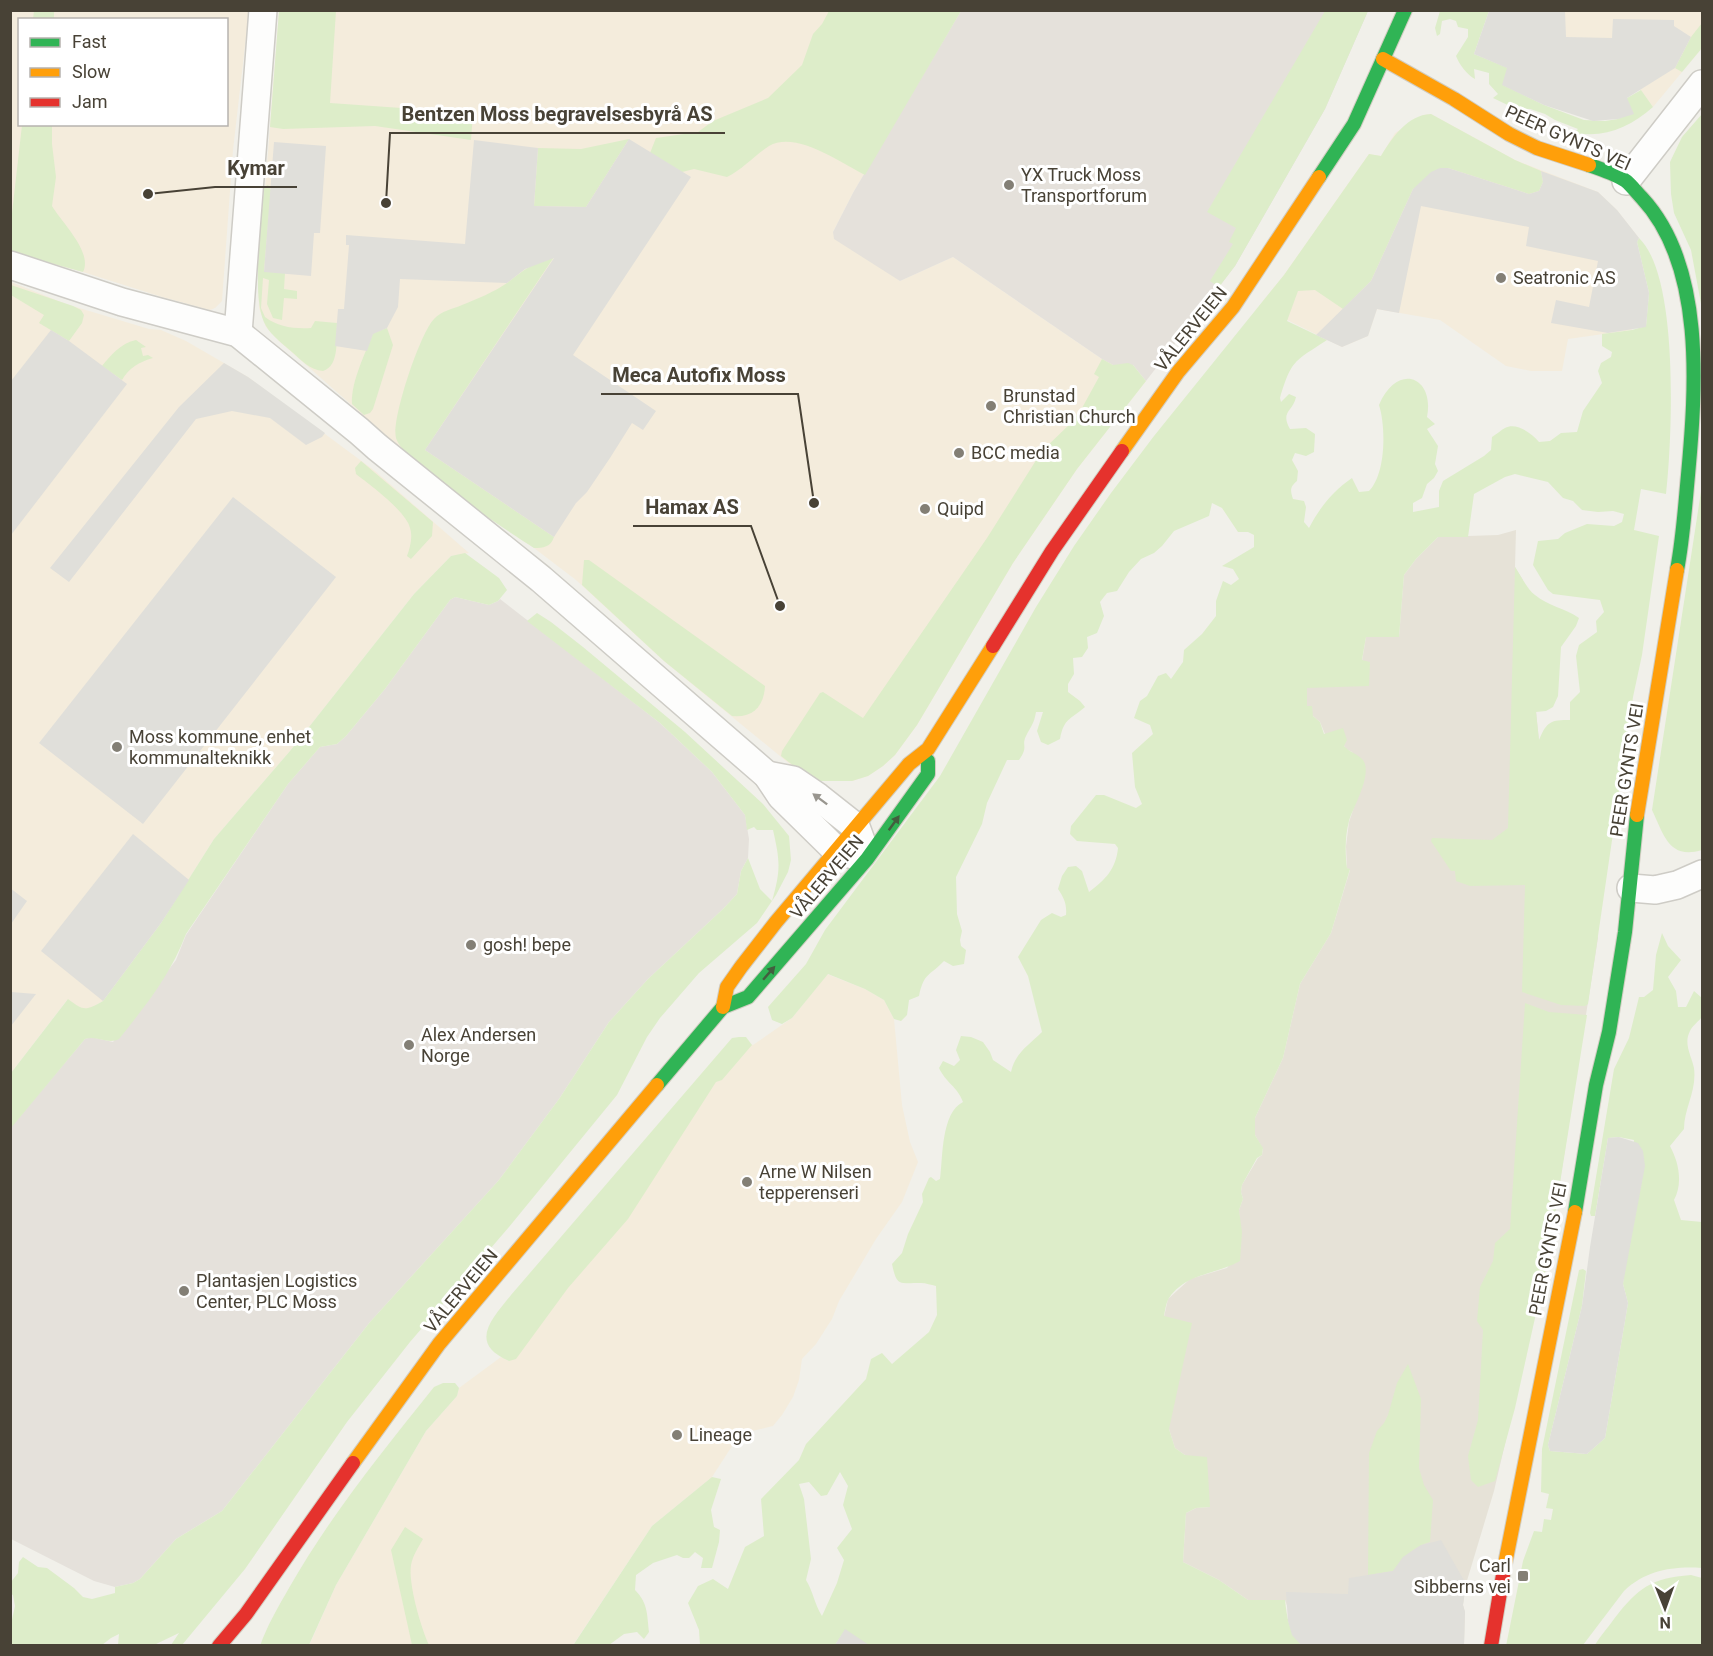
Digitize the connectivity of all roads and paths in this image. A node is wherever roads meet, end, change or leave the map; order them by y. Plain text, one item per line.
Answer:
1 (263, 10) edge
2 (1405, 10) edge
3 (1383, 59) junction
4 (1702, 84) edge
5 (1626, 181) junction
6 (10, 265) edge
7 (238, 333) junction
8 (928, 749) junction
9 (767, 775) junction
10 (856, 827) junction
11 (837, 850) junction
12 (867, 859) junction
13 (1702, 874) edge
14 (1630, 888) junction
15 (723, 1006) junction
16 (246, 1614) junction
17 (219, 1646) edge
18 (241, 1646) edge
19 (1491, 1646) edge

1 - 7 street
2 - 3 street, VÅLERVEIEN
3 - 5 street, PEER GYNTS VEI
3 - 8 street, VÅLERVEIEN
4 - 5 street
5 - 14 street, PEER GYNTS VEI
6 - 7 street
7 - 9 street
8 - 10 street, VÅLERVEIEN
12 -> 8 street, VÅLERVEIEN
10 -> 9 street
9 - 11 street
10 - 11 street, VÅLERVEIEN
10 - 12 street
11 - 12 street
11 - 15 street, VÅLERVEIEN
15 -> 12 street, VÅLERVEIEN
13 - 14 street
14 - 19 street, PEER GYNTS VEI
15 - 16 street, VÅLERVEIEN
16 - 17 street, VÅLERVEIEN
16 - 18 street, VÅLERVEIEN

